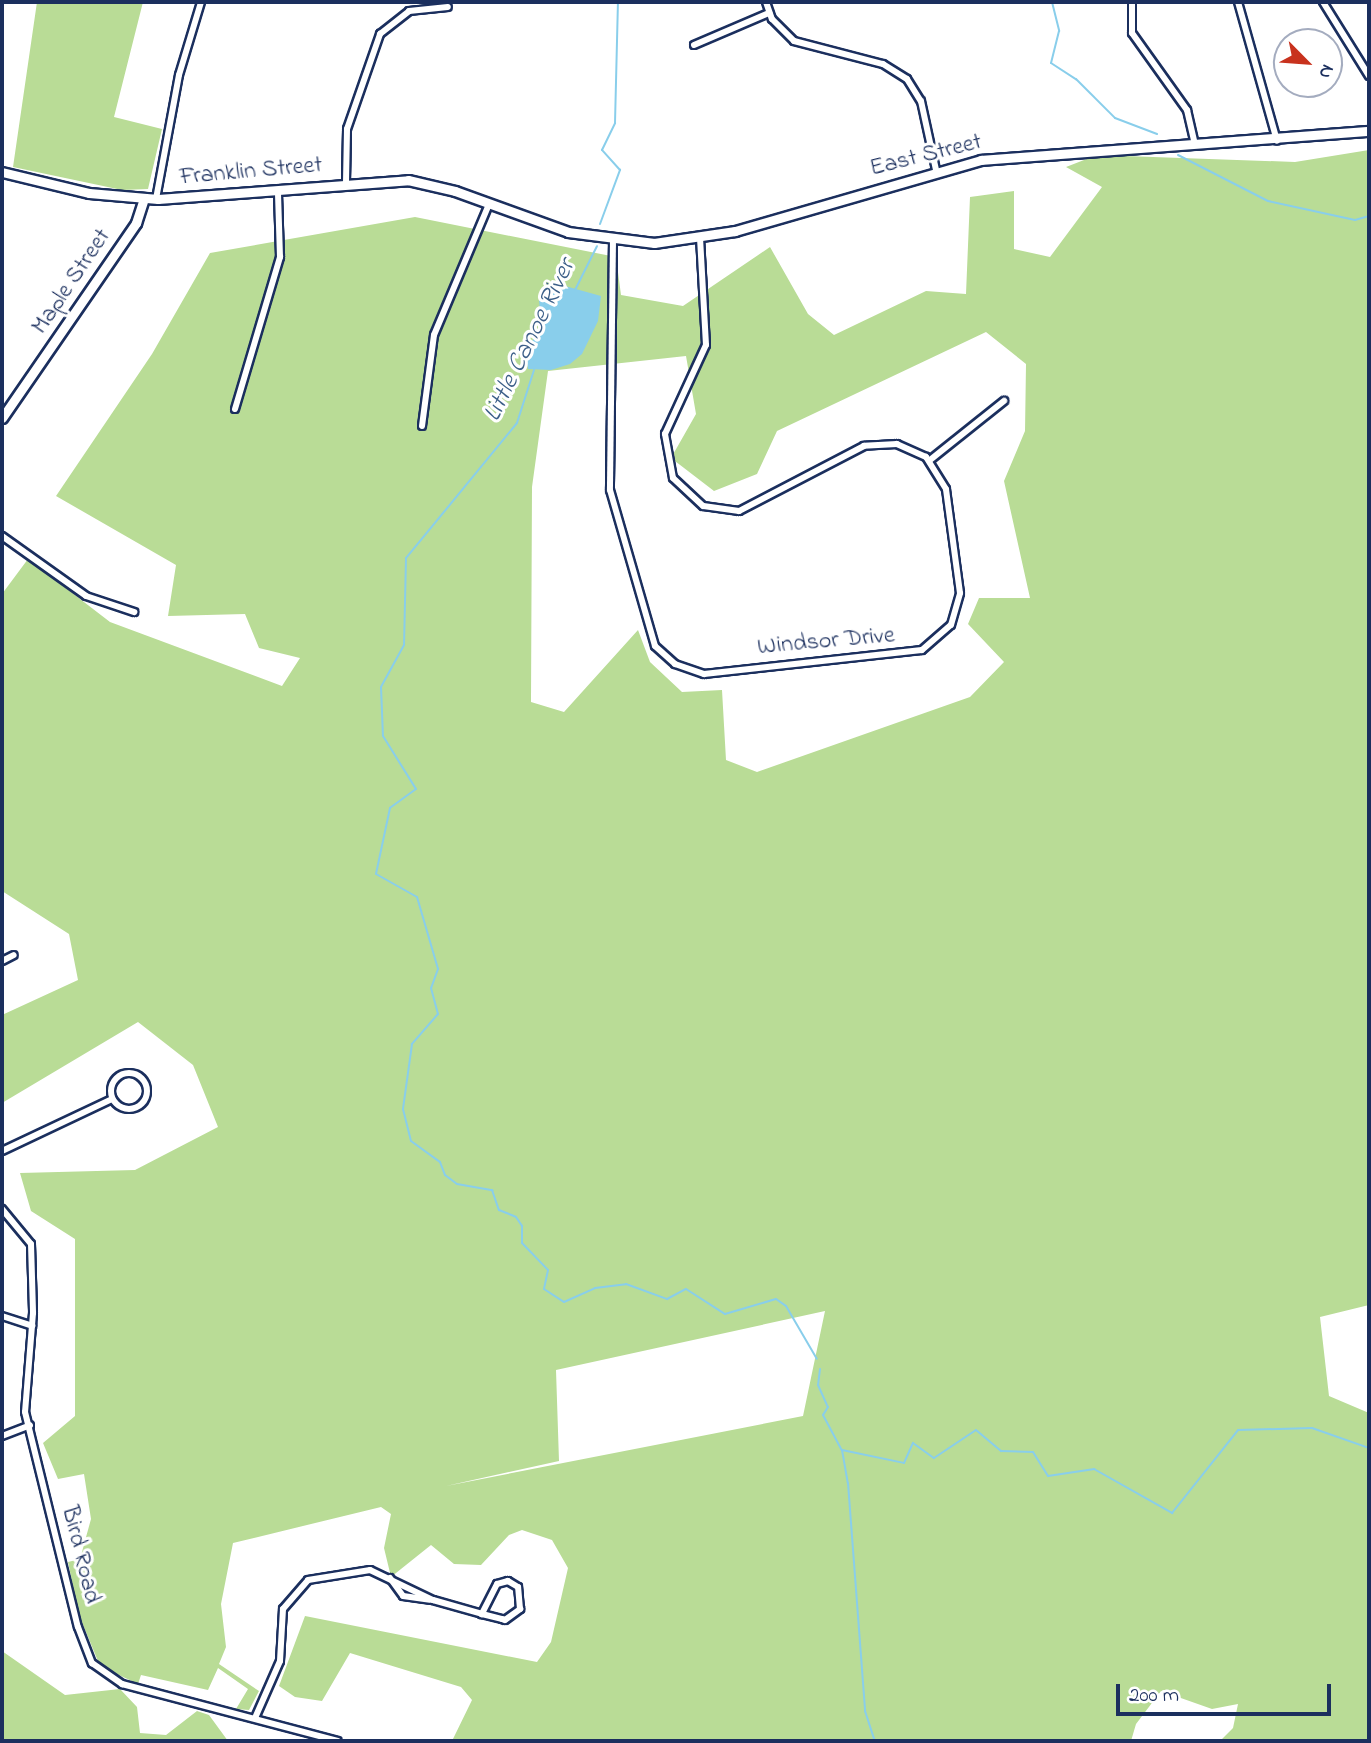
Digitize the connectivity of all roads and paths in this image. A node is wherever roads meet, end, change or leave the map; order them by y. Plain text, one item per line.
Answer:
1 (201, 2) edge
2 (766, 2) edge
3 (1132, 2) edge
4 (1238, 2) edge
5 (1323, 2) edge
6 (448, 7) dead end
7 (769, 13) junction
8 (694, 44) dead end
9 (1369, 76) edge
10 (1369, 131) edge
11 (1277, 141) junction
12 (1195, 145) junction
13 (936, 170) junction
14 (2, 172) edge
15 (346, 183) junction
16 (278, 193) junction
17 (144, 199) junction
18 (156, 199) junction
19 (489, 204) junction
20 (502, 210) joint
21 (700, 239) junction
22 (613, 240) junction
23 (1004, 401) dead end
24 (235, 409) dead end
25 (2, 418) edge
26 (422, 426) dead end
27 (930, 460) junction
28 (2, 536) edge
29 (134, 612) dead end
30 (14, 955) dead end
31 (2, 961) edge
32 (112, 1099) junction
33 (2, 1151) edge
34 (2, 1209) edge
35 (2, 1316) edge
36 (32, 1326) junction
37 (30, 1425) junction
38 (2, 1436) edge
39 (482, 1614) junction
40 (255, 1718) junction
41 (338, 1741) edge

1 - 18 street
2 - 7 street
3 - 12 street
4 - 11 street
5 - 9 street
6 - 15 street
7 - 8 street
7 - 13 street
10 - 11 street, East Street
11 - 12 street, East Street
12 - 13 street, East Street
13 - 21 street, East Street
14 - 17 street, Franklin Street
15 - 16 street, Franklin Street
15 - 19 street, Franklin Street
16 - 18 street, Franklin Street
16 - 24 street
17 - 18 street, Franklin Street
17 - 25 street, Maple Street
19 - 20 street, Franklin Street
19 - 26 street
20 - 22 street, East Street
21 - 22 street, East Street
21 - 27 street
22 - 27 street, Windsor Drive
23 - 27 street
28 - 29 street
30 - 31 street
32 - 32 street
32 - 33 street
34 - 36 street, Bird Road
35 - 36 street
36 - 37 street, Bird Road
37 - 38 street
37 - 40 street, Bird Road
39 - 39 street
39 - 40 street
40 - 41 street, Bird Road

